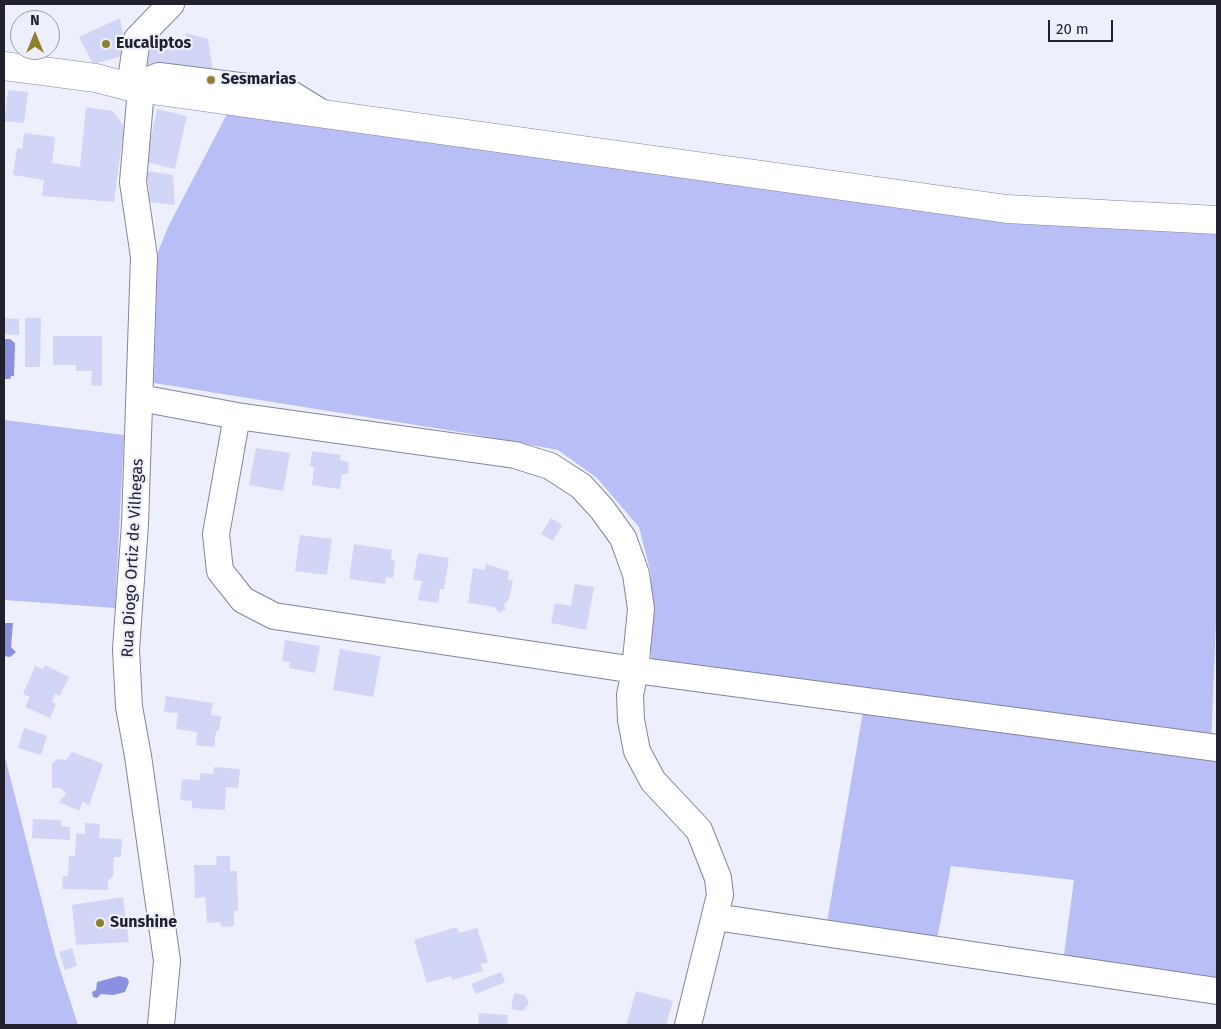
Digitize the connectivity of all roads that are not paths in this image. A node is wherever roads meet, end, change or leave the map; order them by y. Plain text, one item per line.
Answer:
1 (171, 4) edge
2 (4, 66) edge
3 (136, 88) junction
4 (1217, 220) edge
5 (140, 398) junction
6 (237, 416) junction
7 (635, 670) junction
8 (1217, 748) edge
9 (715, 917) junction
10 (1217, 991) edge
11 (161, 1025) edge
12 (688, 1025) edge

1 - 3 street, Rua Diogo Ortiz de Vilhegas
2 - 3 main road
3 - 4 main road
3 - 5 street, Rua Diogo Ortiz de Vilhegas
5 - 6 street
5 - 11 street, Rua Diogo Ortiz de Vilhegas
6 - 7 street
6 - 7 street
7 - 8 street
7 - 9 street
9 - 10 street
9 - 12 street

